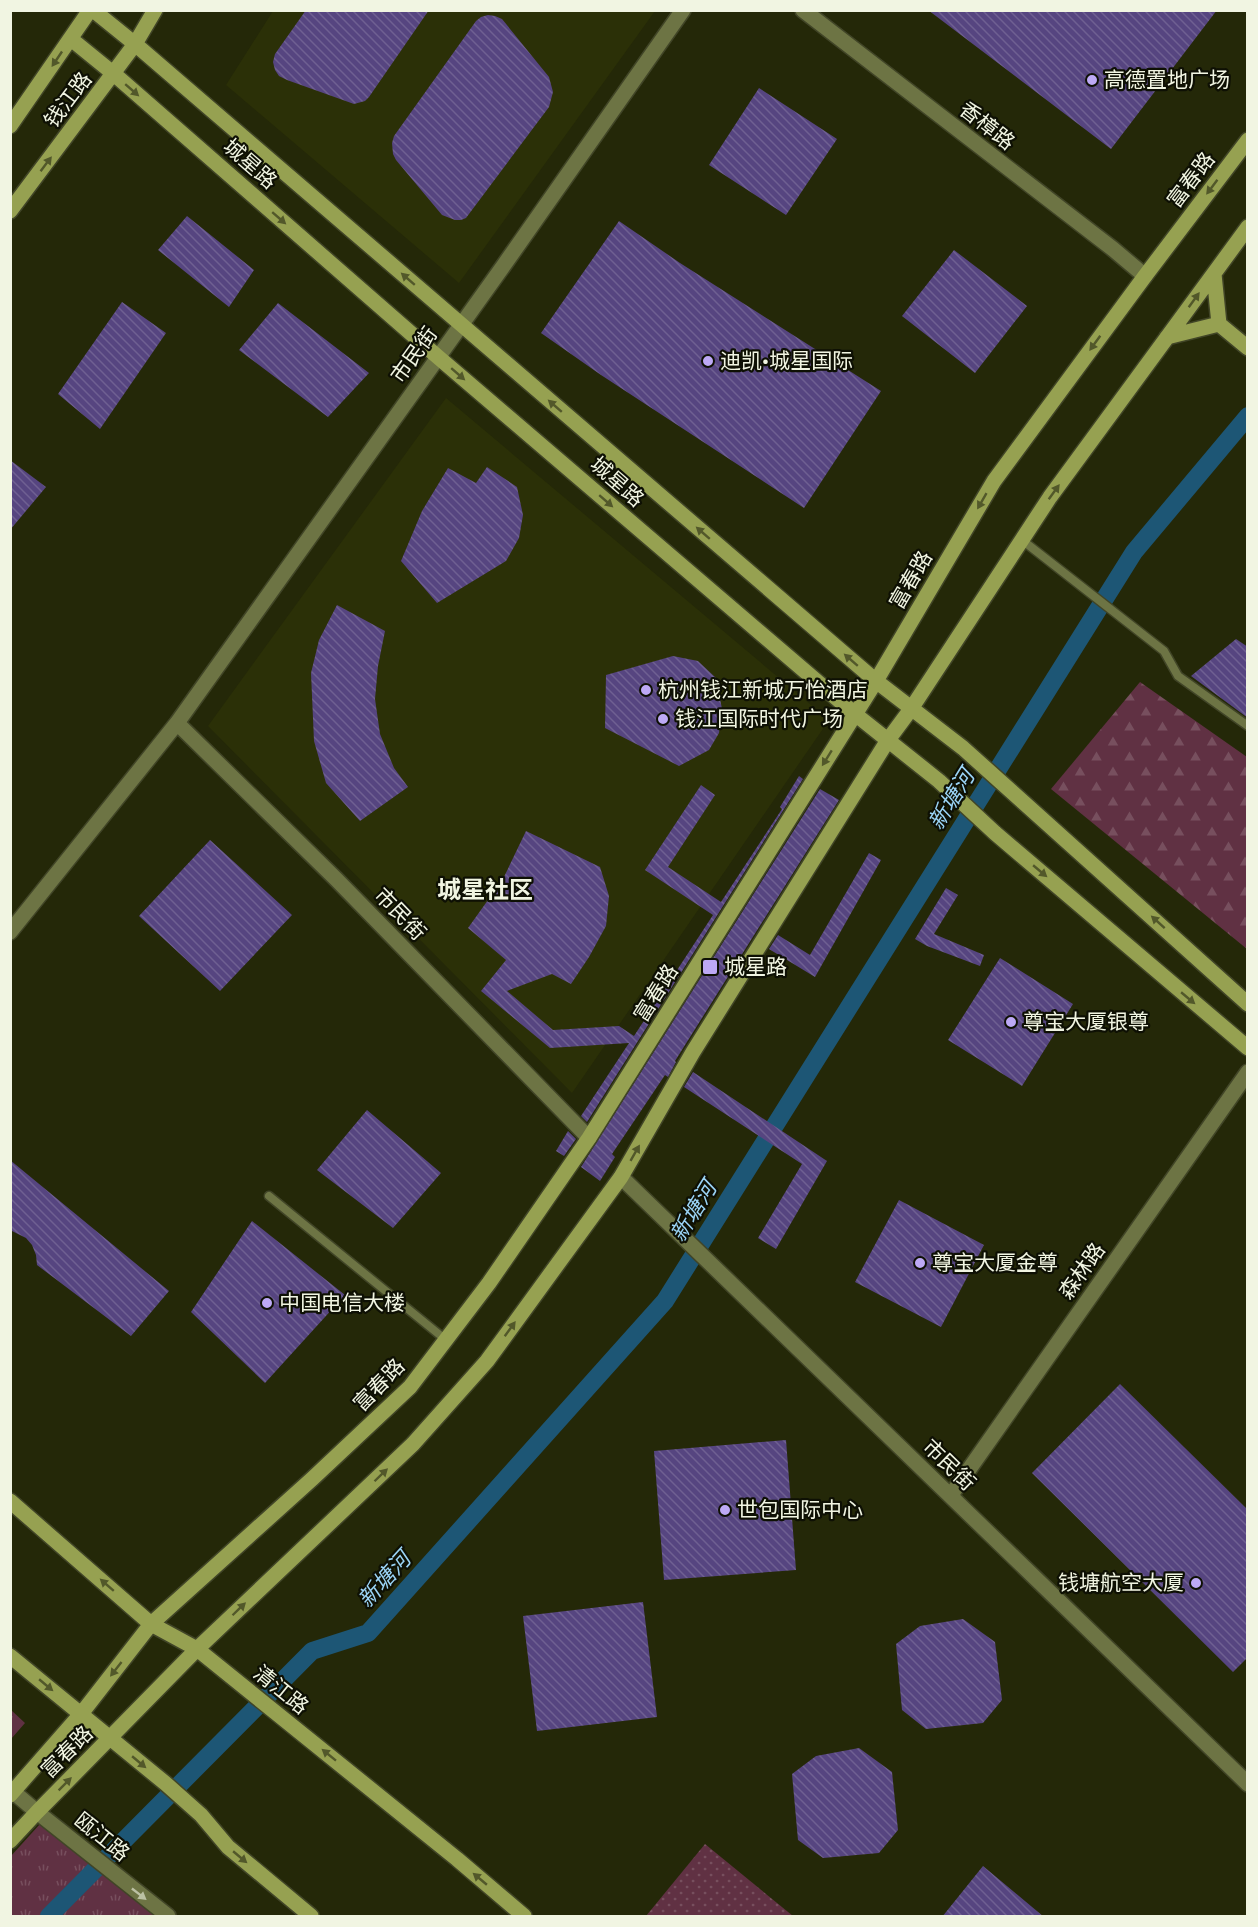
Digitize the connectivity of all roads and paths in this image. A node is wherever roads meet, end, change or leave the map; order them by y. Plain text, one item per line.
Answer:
1 (91, 10) edge
2 (155, 10) edge
3 (683, 10) edge
4 (803, 10) edge
5 (71, 39) junction
6 (135, 44) junction
7 (114, 74) junction
8 (10, 126) edge
9 (1248, 140) edge
10 (10, 211) edge
11 (1248, 227) edge
12 (1214, 274) junction
13 (1145, 276) junction
14 (1219, 324) junction
15 (462, 325) junction
16 (1167, 337) junction
17 (1248, 348) edge
18 (438, 357) junction
19 (1022, 540) junction
20 (876, 681) junction
21 (911, 709) junction
22 (855, 714) junction
23 (177, 723) junction
24 (1248, 726) edge
25 (888, 740) junction
26 (10, 932) edge
27 (1248, 1004) edge
28 (1248, 1048) edge
29 (1248, 1072) edge
30 (589, 1138) junction
31 (621, 1177) junction
32 (269, 1196) dead end
33 (446, 1340) junction
34 (951, 1495) junction
35 (10, 1501) edge
36 (151, 1624) junction
37 (197, 1650) junction
38 (10, 1656) edge
39 (81, 1714) junction
40 (111, 1738) junction
41 (1248, 1784) edge
42 (12, 1792) edge
43 (37, 1812) junction
44 (10, 1841) edge
45 (168, 1917) edge
46 (311, 1917) edge
47 (524, 1917) edge

1 - 5 main road, 钱江路
1 - 6 main road, 城星路
2 - 6 main road, 钱江路
3 - 15 street, 市民街
4 - 13 street, 香樟路
5 - 7 main road, 城星路
5 -> 8 main road, 钱江路
6 - 7 main road, 钱江路
15 -> 6 main road, 城星路
10 -> 7 main road, 钱江路
7 -> 18 main road, 城星路
9 -> 13 main road, 富春路
11 - 12 main road, 富春路
12 - 14 main road
16 -> 12 main road, 富春路
13 -> 20 main road, 富春路
14 - 16 main road
14 - 17 main road
15 - 18 street, 市民街
20 -> 15 main road, 城星路
19 -> 16 main road, 富春路
18 -> 22 main road, 城星路
18 - 23 street, 市民街
19 - 21 main road, 富春路
19 - 24 lane
20 - 21 main road, 城星路
20 - 22 main road, 富春路
21 - 25 main road, 富春路
27 -> 21 main road, 城星路
22 - 25 main road, 城星路
22 -> 30 main road, 富春路
23 - 26 street, 市民街
23 - 30 street, 市民街
25 -> 28 main road, 城星路
31 -> 25 main road, 富春路
29 - 34 street, 森林路
30 - 33 main road, 富春路
31 - 34 street, 市民街
37 -> 31 main road, 富春路
32 - 33 lane
33 - 36 main road, 富春路
34 - 41 street, 市民街
36 -> 35 main road, 清江路
36 - 37 main road, 清江路
36 -> 39 main road, 富春路
37 - 40 main road, 富春路
47 -> 37 main road, 清江路
38 -> 39 main road
39 - 40 main road
39 - 42 main road, 富春路
43 -> 40 main road, 富春路
40 -> 46 main road
42 - 43 street, 瓯江路
43 - 44 main road, 富春路
43 -> 45 street, 瓯江路

